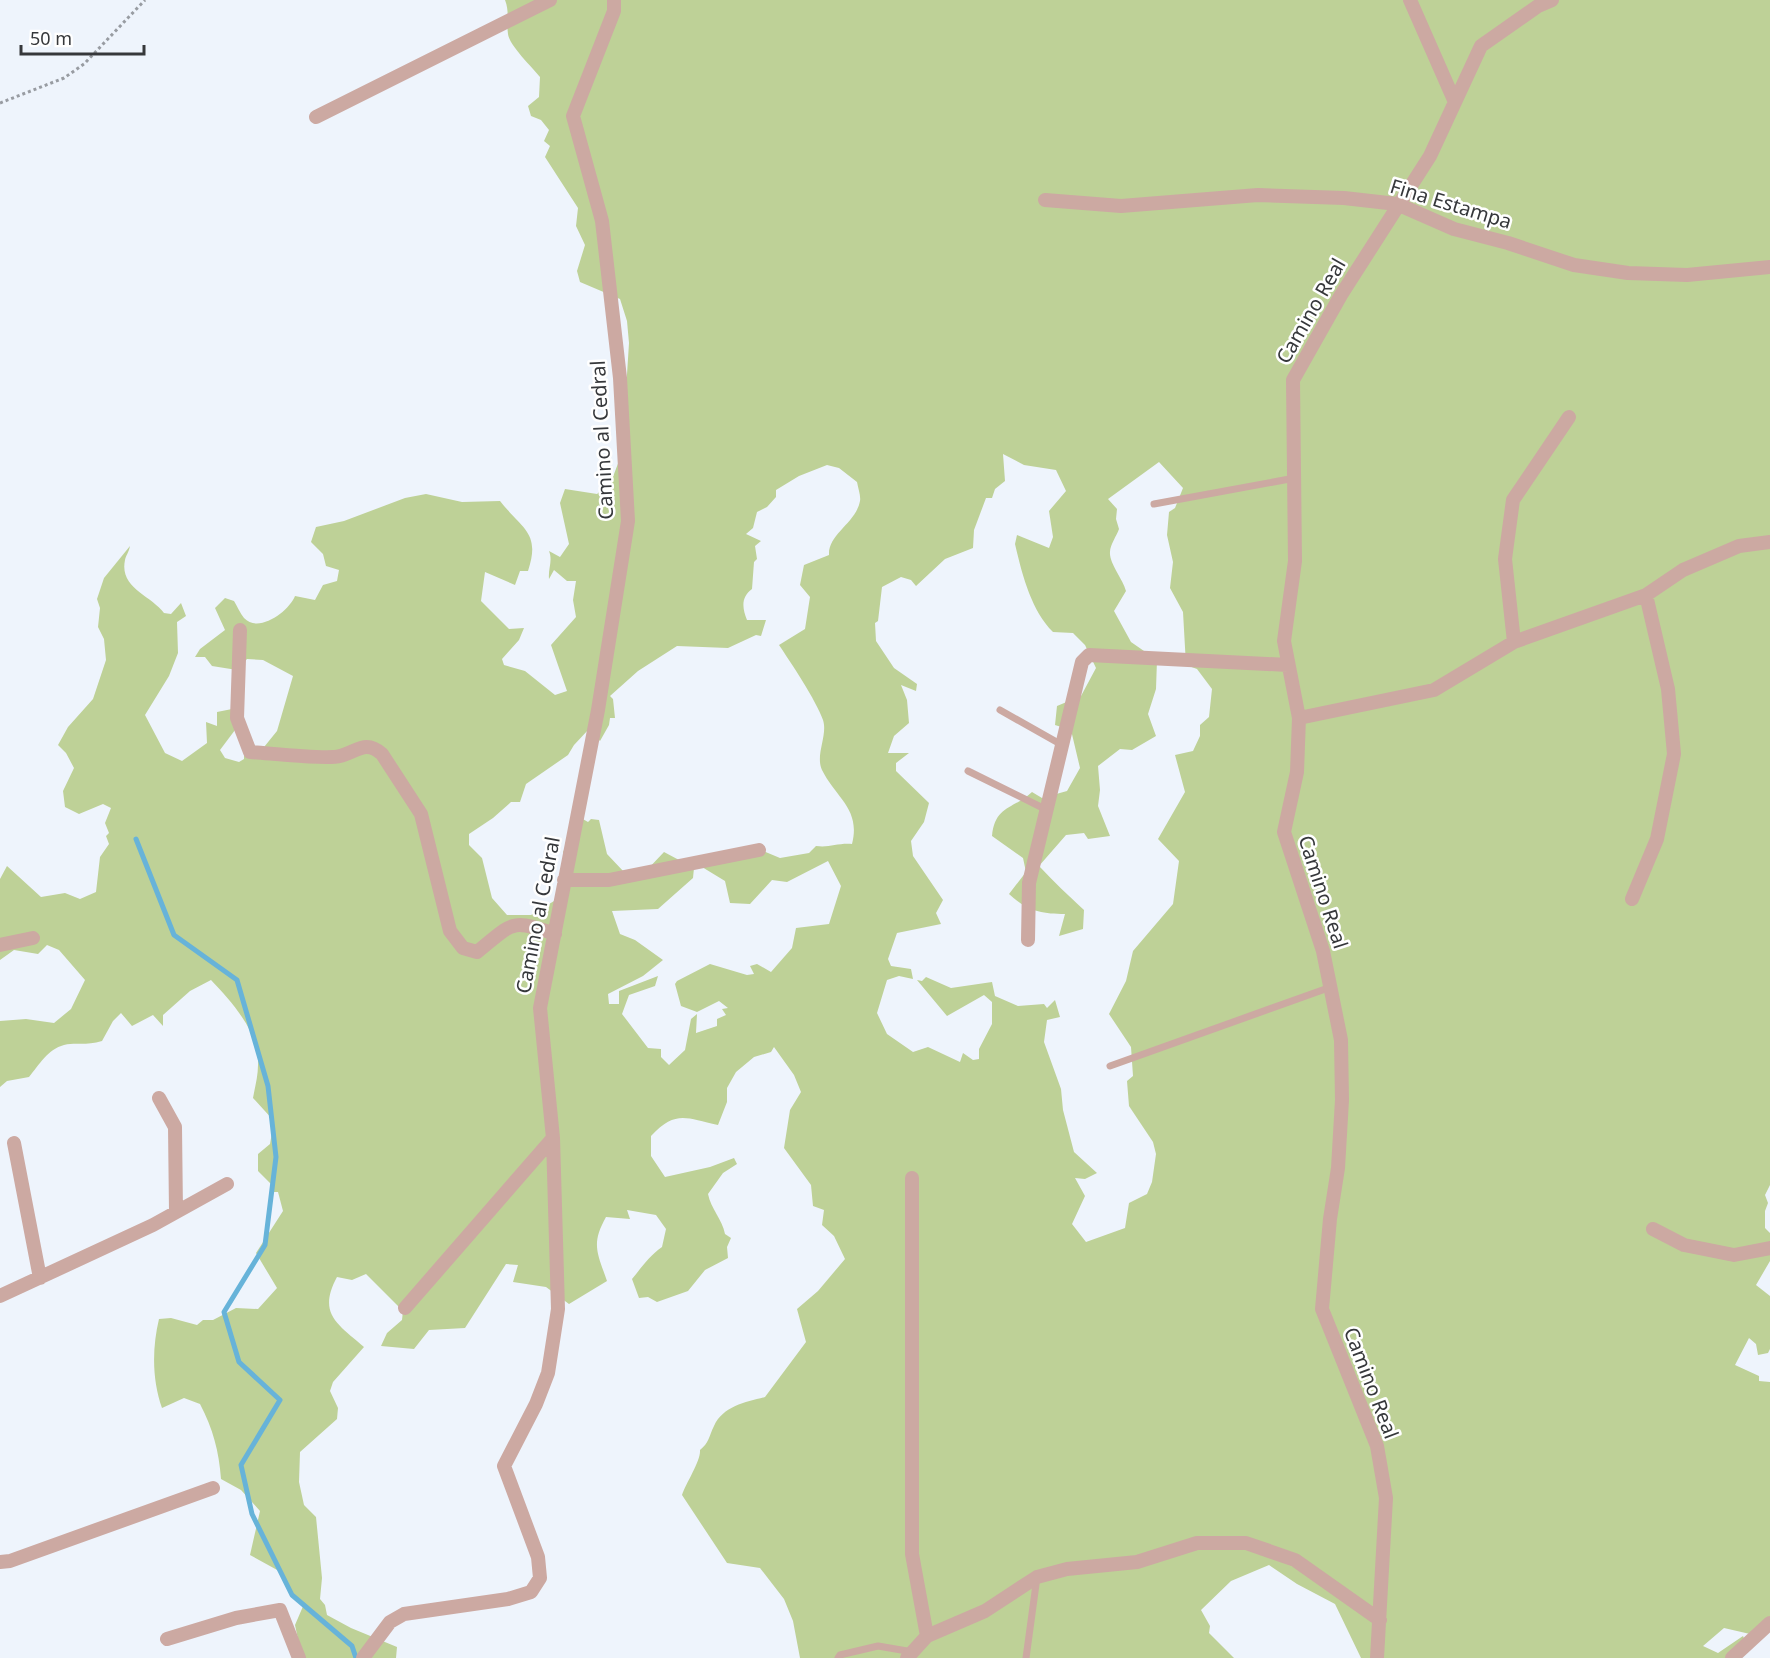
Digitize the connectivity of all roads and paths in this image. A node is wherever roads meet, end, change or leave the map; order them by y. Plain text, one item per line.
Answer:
1 (145, 0) edge
2 (550, 0) edge
3 (614, 0) edge
4 (1410, 0) edge
5 (1552, 0) edge
6 (1454, 100) junction
7 (0, 103) edge
8 (316, 117) dead end
9 (1045, 200) dead end
10 (1397, 204) junction
11 (1770, 267) edge
12 (1569, 417) dead end
13 (1295, 478) junction
14 (1154, 504) dead end
15 (1770, 542) edge
16 (1646, 595) junction
17 (240, 630) dead end
18 (1514, 642) junction
19 (1288, 665) junction
20 (1000, 710) dead end
21 (1299, 718) junction
22 (1062, 745) junction
23 (968, 771) dead end
24 (1047, 810) junction
25 (759, 850) dead end
26 (564, 880) junction
27 (1632, 899) dead end
28 (555, 934) junction
29 (33, 938) dead end
30 (1028, 940) dead end
31 (0, 945) edge
32 (1331, 987) junction
33 (1110, 1066) dead end
34 (159, 1098) dead end
35 (553, 1138) junction
36 (14, 1143) dead end
37 (912, 1179) dead end
38 (227, 1184) dead end
39 (176, 1212) junction
40 (1653, 1229) dead end
41 (1770, 1248) edge
42 (40, 1278) junction
43 (0, 1296) edge
44 (405, 1308) dead end
45 (213, 1488) dead end
46 (0, 1562) edge
47 (1037, 1577) junction
48 (1380, 1620) junction
49 (1770, 1623) edge
50 (927, 1636) junction
51 (167, 1639) dead end
52 (910, 1655) edge
53 (299, 1658) edge
54 (363, 1658) edge
55 (838, 1658) edge
56 (1026, 1658) edge
57 (1377, 1658) edge
58 (1732, 1658) edge

1 - 7 path
2 - 8 street
3 - 26 street, Camino al Cedral
4 - 6 street
5 - 6 street, Camino Real
6 - 10 street, Camino Real
9 - 10 street, Fina Estampa
10 - 11 street, Fina Estampa
10 - 13 street, Camino Real
12 - 18 street
13 - 14 lane
13 - 19 street, Camino Real
15 - 16 street
16 - 18 street
16 - 27 street
17 - 28 street
18 - 21 street
19 - 21 street, Camino Real
19 - 22 street
20 - 22 lane
21 - 32 street, Camino Real
22 - 24 street
23 - 24 lane
24 - 30 street
25 - 26 street
26 - 28 street, Camino al Cedral
28 - 35 street, Camino al Cedral
29 - 31 street
32 - 33 lane
32 - 48 street, Camino Real
34 - 39 street
35 - 44 street
35 - 54 street, Camino al Cedral
36 - 42 street
37 - 50 street
38 - 39 street
39 - 42 street
40 - 41 street
42 - 43 street
45 - 46 street
47 - 48 street
47 - 50 street
47 - 56 lane
48 - 57 street, Camino Real
49 - 58 street
50 - 52 street
51 - 53 street
52 - 55 lane

